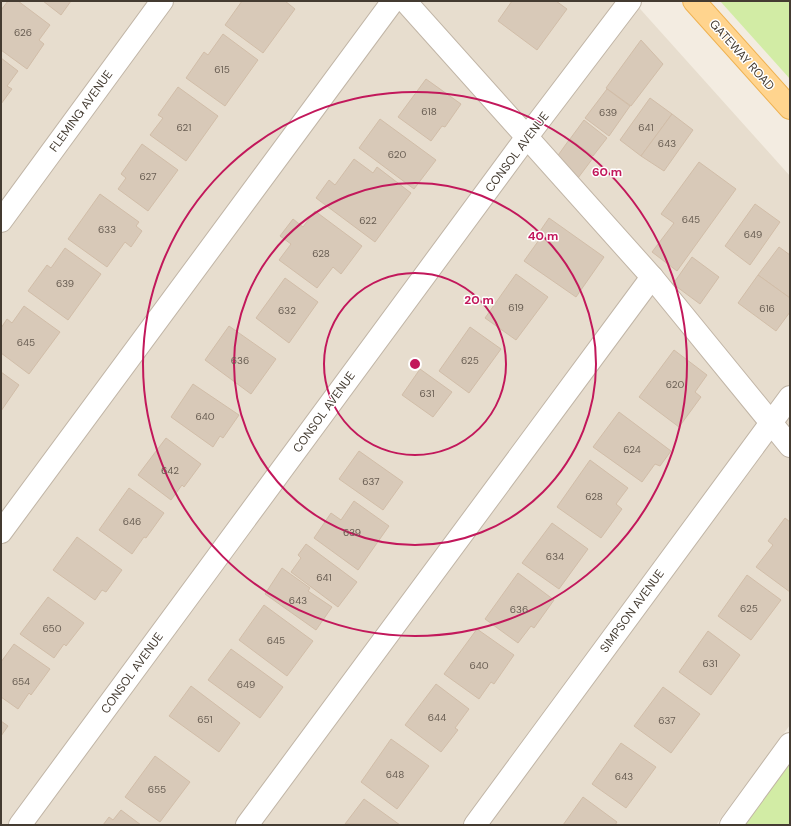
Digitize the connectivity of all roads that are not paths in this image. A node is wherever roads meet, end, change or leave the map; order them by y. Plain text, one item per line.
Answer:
1 (162, 1) edge
2 (393, 1) edge
3 (405, 1) edge
4 (630, 1) edge
5 (694, 1) edge
6 (790, 108) edge
7 (526, 138) junction
8 (1, 221) edge
9 (652, 277) junction
10 (790, 397) edge
11 (771, 422) junction
12 (790, 446) edge
13 (1, 532) edge
14 (790, 744) edge
15 (20, 825) edge
16 (247, 825) edge
17 (475, 825) edge
18 (731, 825) edge

1 - 8 street, FLEMING AVENUE
2 - 13 street
3 - 7 street
4 - 7 street, CONSOL AVENUE
5 - 6 main road, GATEWAY ROAD
7 - 9 street
7 - 15 street, CONSOL AVENUE
9 - 11 street
9 - 16 street
10 - 11 street, SIMPSON AVENUE
11 - 12 street
11 - 17 street, SIMPSON AVENUE
14 - 18 street

